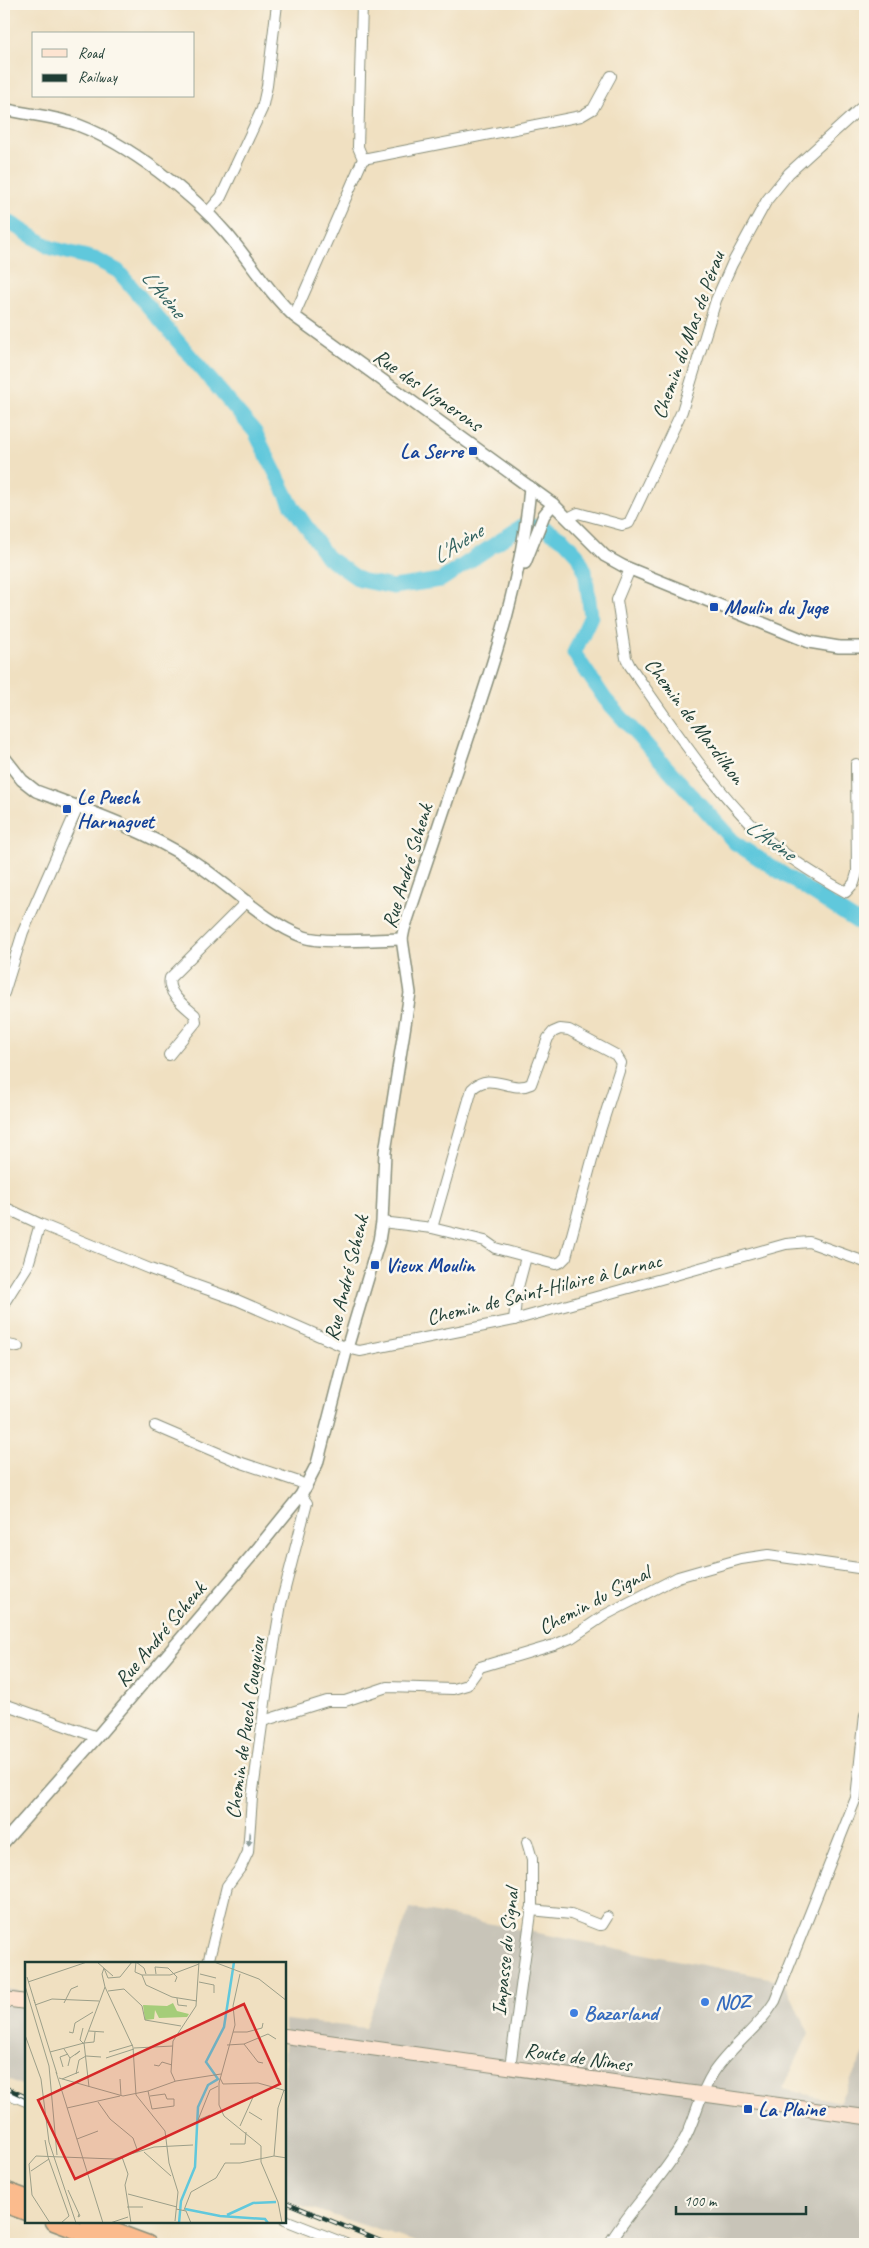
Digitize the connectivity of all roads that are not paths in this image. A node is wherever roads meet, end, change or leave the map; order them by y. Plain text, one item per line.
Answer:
1 (277, 4) edge
2 (362, 4) edge
3 (611, 76) dead end
4 (865, 104) edge
5 (4, 109) edge
6 (363, 159) junction
7 (208, 212) junction
8 (294, 316) junction
9 (530, 487) junction
10 (553, 504) junction
11 (568, 518) junction
12 (529, 541) junction
13 (630, 569) junction
14 (865, 647) edge
15 (4, 757) edge
16 (856, 764) dead end
17 (78, 807) junction
18 (247, 901) junction
19 (402, 938) junction
20 (4, 993) edge
21 (169, 1055) dead end
22 (4, 1207) edge
23 (382, 1222) junction
24 (40, 1224) junction
25 (432, 1228) junction
26 (526, 1257) junction
27 (865, 1262) edge
28 (4, 1303) edge
29 (514, 1320) junction
30 (4, 1344) edge
31 (18, 1347) dead end
32 (347, 1348) junction
33 (154, 1426) dead end
34 (304, 1491) junction
35 (865, 1569) edge
36 (4, 1704) edge
37 (865, 1715) edge
38 (263, 1721) junction
39 (864, 1736) edge
40 (97, 1737) junction
41 (4, 1842) edge
42 (527, 1842) dead end
43 (531, 1910) junction
44 (607, 1917) dead end
45 (208, 1962) edge
46 (4, 1999) edge
47 (25, 2002) edge
48 (286, 2036) edge
49 (510, 2067) junction
50 (4, 2092) edge
51 (700, 2095) junction
52 (25, 2101) edge
53 (865, 2116) edge
54 (4, 2190) edge
55 (25, 2198) edge
56 (4, 2204) edge
57 (25, 2212) edge
58 (286, 2220) edge
59 (57, 2223) edge
60 (93, 2223) edge
61 (113, 2244) edge
62 (148, 2244) edge
63 (346, 2244) edge
64 (609, 2244) edge

1 - 7 street
2 - 6 street
3 - 6 street
4 - 11 street, Chemin du Mas de Pérau
5 - 7 street, Rue des Vignerons
6 - 8 street
7 - 8 street, Rue des Vignerons
8 - 9 street, Rue des Vignerons
9 - 10 street, Rue des Vignerons
9 - 12 street, Rue André Schenk
10 - 11 street, Rue des Vignerons
10 - 12 street, Rue André Schenk
11 - 13 street, Rue des Vignerons
12 - 19 street, Rue André Schenk
13 - 14 street, Rue des Vignerons
13 - 16 street, Chemin de Mardilhon
15 - 17 street
17 - 18 street
17 - 20 street
18 - 19 street
18 - 21 street
19 - 23 street, Rue André Schenk
22 - 24 street, Chemin de Saint-Hilaire à Larnac
23 - 25 street
23 - 32 street, Rue André Schenk
24 - 28 street
24 - 32 street, Chemin de Saint-Hilaire à Larnac
25 - 26 street
25 - 26 street
26 - 29 street
27 - 29 street, Chemin de Saint-Hilaire à Larnac
29 - 32 street, Chemin de Saint-Hilaire à Larnac
30 - 31 street
32 - 34 street, Rue André Schenk
33 - 34 street
34 - 38 street, Chemin de Puech Couguiou
34 - 40 street, Rue André Schenk
35 - 38 street, Chemin du Signal
36 - 40 street
37 - 39 street
38 -> 45 street, Chemin de Puech Couguiou
39 - 51 street
40 - 41 street, Rue André Schenk
42 - 43 street, Impasse du Signal
43 - 44 street
43 - 49 street, Impasse du Signal
46 - 47 main road
48 - 49 main road, Route de Nîmes
49 - 51 main road, Route de Nîmes
50 - 52 street
51 - 53 main road, Route de Nîmes
51 - 64 street
54 - 55 highway
56 - 57 highway
58 - 63 street
59 - 61 highway
60 - 62 highway

